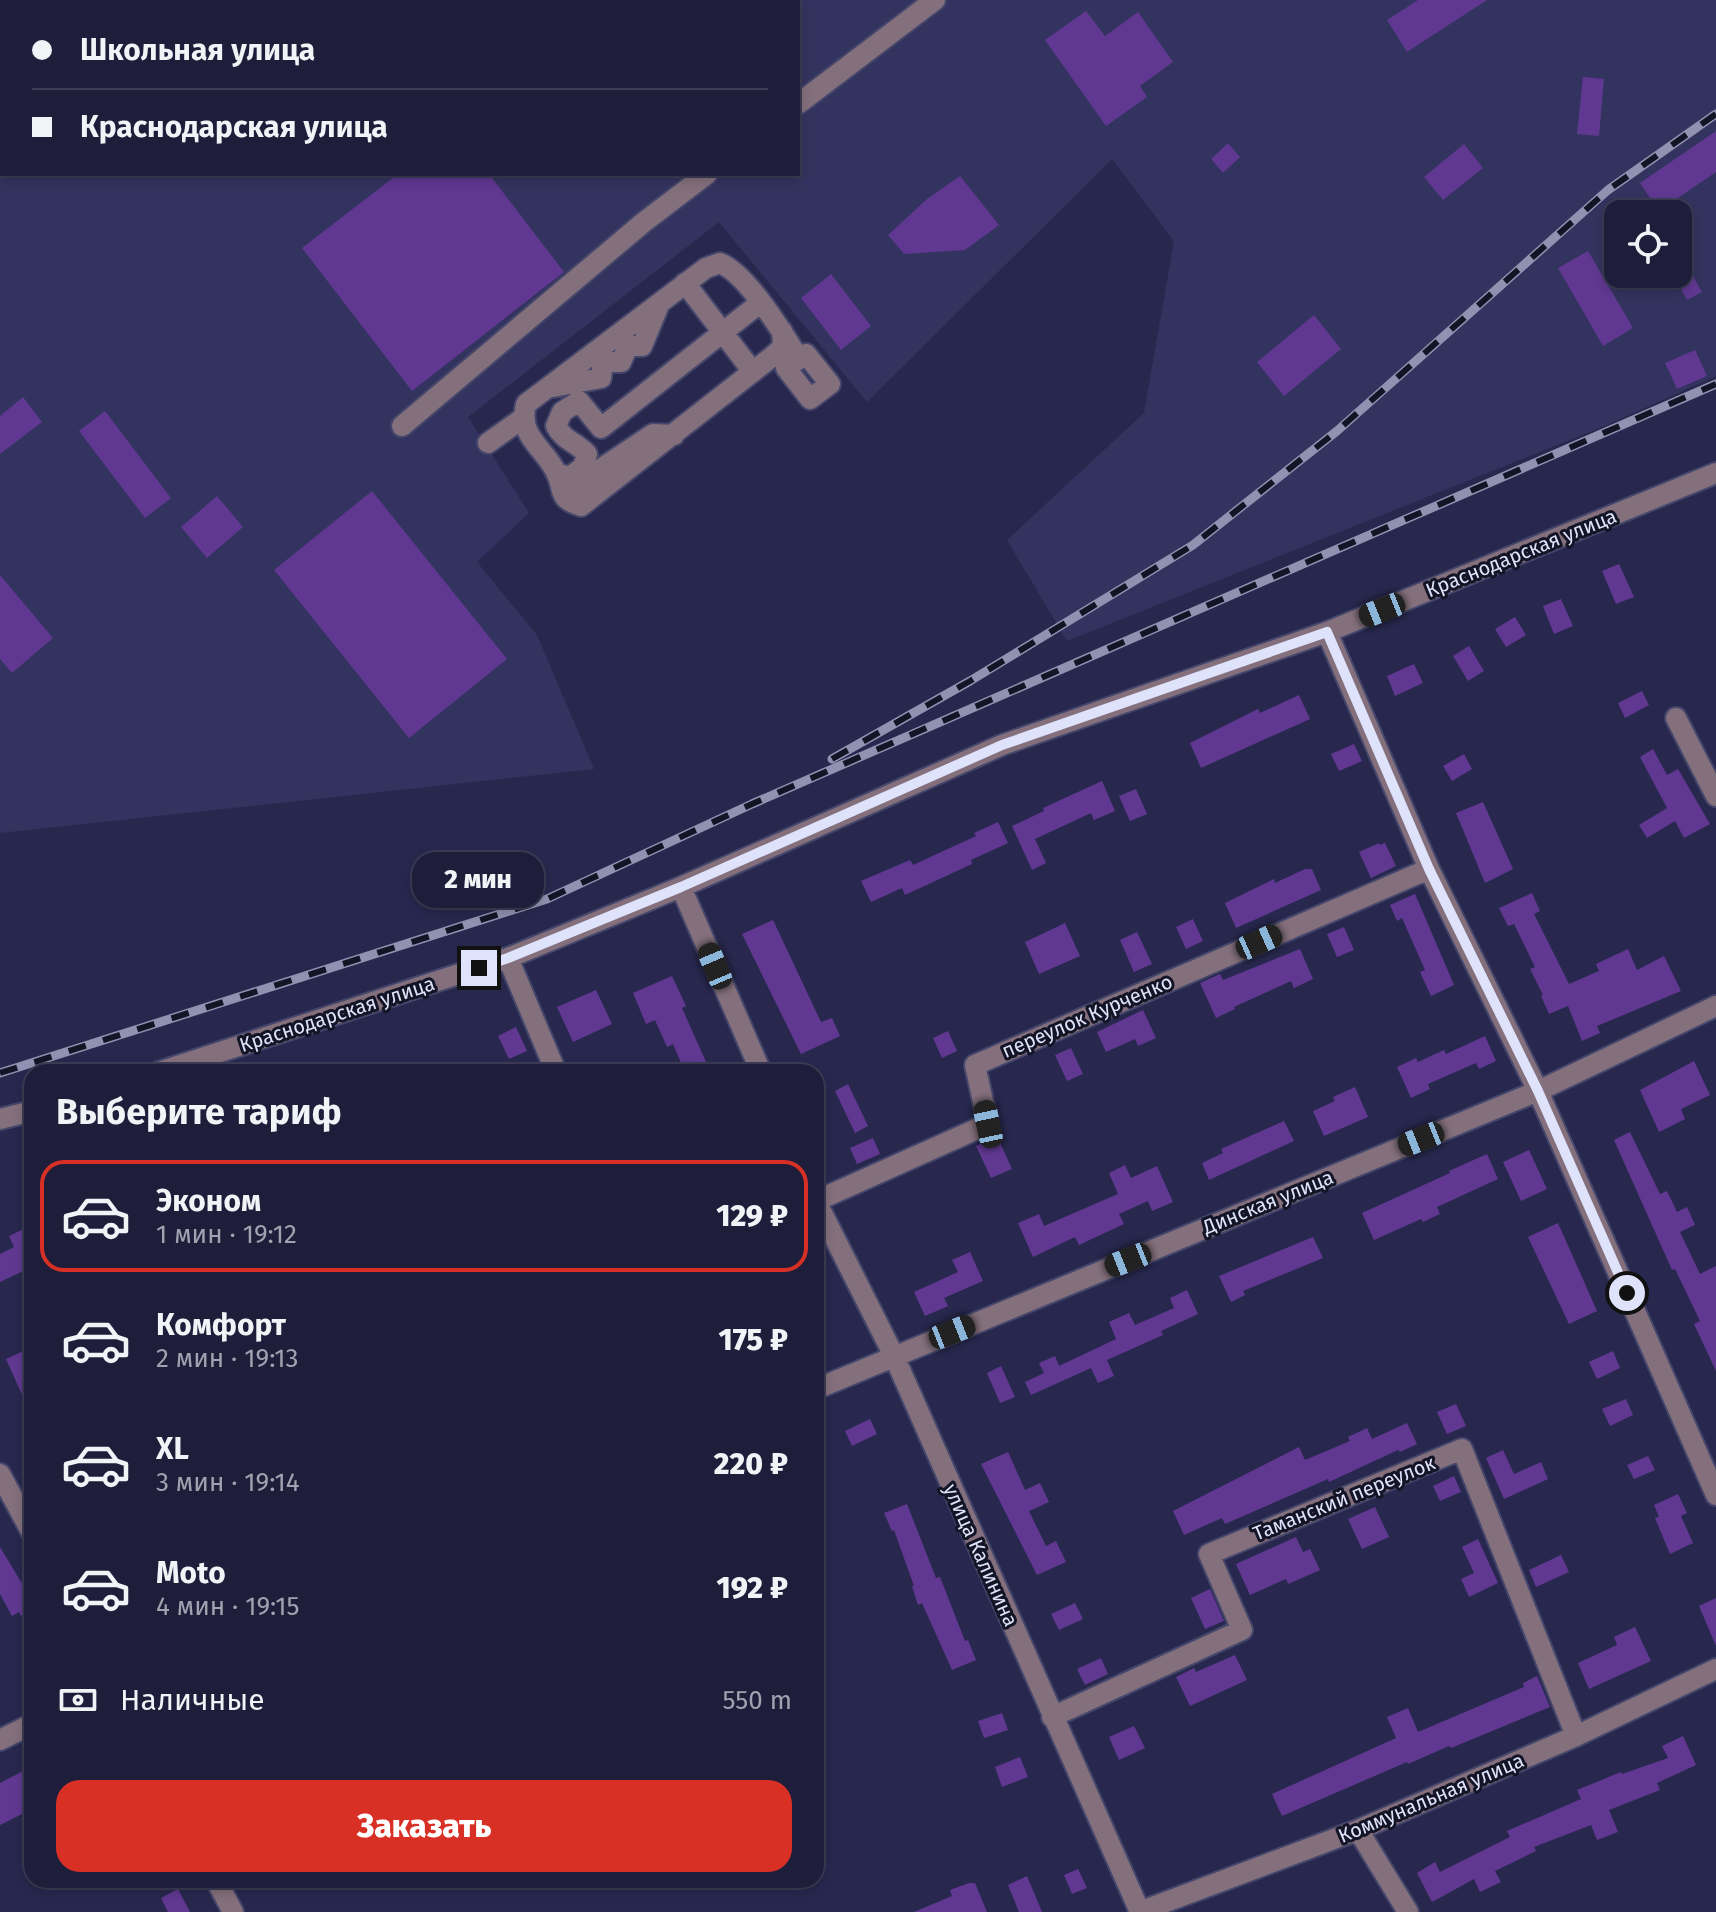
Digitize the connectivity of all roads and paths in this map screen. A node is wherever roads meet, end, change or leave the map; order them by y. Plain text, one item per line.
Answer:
1 (935, 0) edge
2 (800, 102) edge
3 (704, 176) edge
4 (685, 283) junction
5 (760, 303) junction
6 (722, 331) junction
7 (753, 372) junction
8 (523, 418) junction
9 (402, 426) dead end
10 (674, 435) junction
11 (488, 443) dead end
12 (1716, 473) edge
13 (559, 483) junction
14 (1327, 632) junction
15 (1676, 718) dead end
16 (1716, 796) edge
17 (1429, 869) junction
18 (681, 887) junction
19 (508, 958) junction
20 (1716, 1006) edge
21 (183, 1064) edge
22 (553, 1064) edge
23 (758, 1064) edge
24 (1538, 1091) junction
25 (24, 1113) edge
26 (0, 1119) edge
27 (824, 1197) edge
28 (824, 1217) edge
29 (894, 1356) junction
30 (824, 1386) edge
31 (0, 1474) edge
32 (1716, 1495) edge
33 (24, 1518) edge
34 (1716, 1669) edge
35 (1052, 1717) junction
36 (24, 1728) edge
37 (1576, 1736) junction
38 (0, 1740) edge
39 (1358, 1830) junction
40 (220, 1888) edge
41 (233, 1912) edge
42 (1140, 1912) edge
43 (1408, 1912) edge

1 - 2 street
3 - 9 street
4 - 5 street
4 - 6 street
4 - 8 street
5 - 6 street
5 - 7 street
6 - 7 street
6 - 13 street
7 - 10 street
8 - 11 street
8 - 13 street
10 - 13 street
10 - 13 street
12 - 14 street, Краснодарская улица
14 - 17 street
14 - 18 street, Краснодарская улица
15 - 16 street
17 - 24 street
17 - 27 street, переулок Курченко
18 - 19 street, Краснодарская улица
18 - 23 street
19 - 21 street, Краснодарская улица
19 - 22 street
20 - 24 street, Динская улица
24 - 29 street, Динская улица
24 - 32 street
25 - 26 street
28 - 29 street, улица Калинина
29 - 30 street, Динская улица
29 - 35 street, улица Калинина
31 - 33 street
34 - 37 street, Коммунальная улица
35 - 37 street, Таманский переулок
35 - 42 street, улица Калинина
36 - 38 street
37 - 39 street, Коммунальная улица
39 - 42 street, Коммунальная улица
39 - 43 street
40 - 41 street

